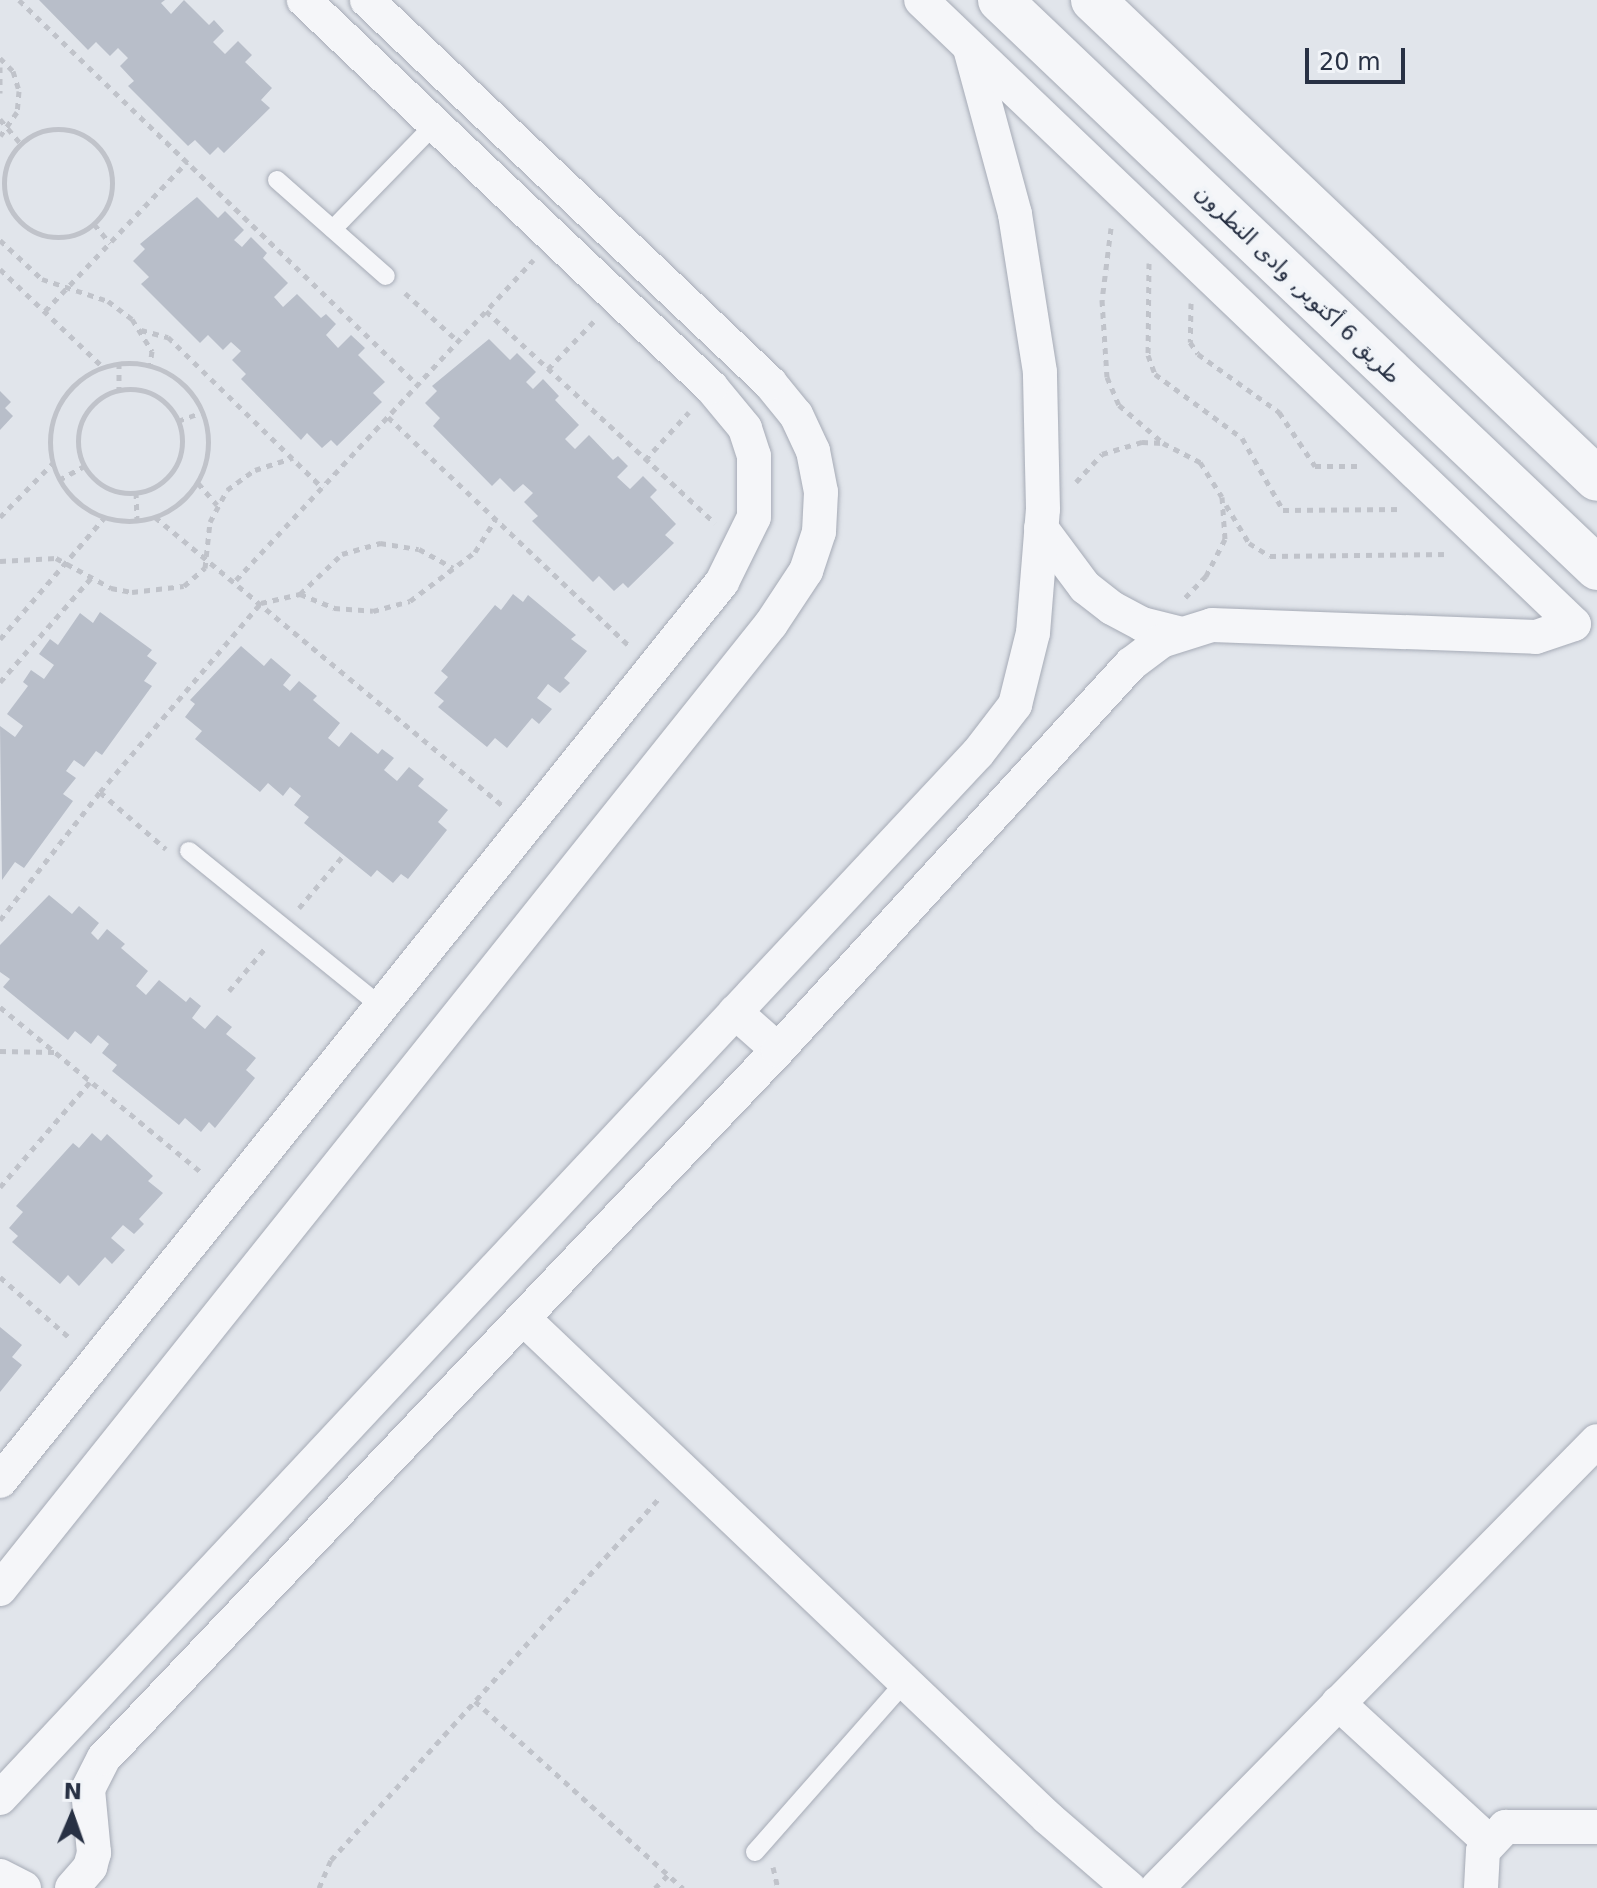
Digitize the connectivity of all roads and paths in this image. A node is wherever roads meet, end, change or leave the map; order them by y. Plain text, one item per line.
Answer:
1 (19, 0) edge
2 (304, 0) edge
3 (367, 0) edge
4 (921, 0) edge
5 (1000, 0) edge
6 (1093, 0) edge
7 (969, 46) junction
8 (0, 58) edge
9 (0, 67) edge
10 (0, 93) edge
11 (0, 119) edge
12 (436, 123) junction
13 (6, 126) junction
14 (0, 136) edge
15 (20, 143) junction
16 (187, 162) junction
17 (277, 180) dead end
18 (1117, 190) junction
19 (1149, 222) junction
20 (94, 224) junction
21 (333, 229) junction
22 (556, 236) junction
23 (0, 240) edge
24 (110, 243) junction
25 (1192, 262) junction
26 (0, 269) edge
27 (386, 276) joint
28 (67, 288) junction
29 (618, 296) junction
30 (45, 311) junction
31 (486, 311) junction
32 (141, 330) junction
33 (458, 341) junction
34 (119, 363) junction
35 (150, 365) junction
36 (103, 367) junction
37 (548, 369) junction
38 (418, 385) junction
39 (711, 387) junction
40 (119, 390) junction
41 (204, 412) junction
42 (388, 417) junction
43 (178, 421) junction
44 (1163, 443) junction
45 (293, 458) junction
46 (645, 460) junction
47 (53, 463) junction
48 (1408, 464) junction
49 (84, 466) junction
50 (1597, 479) edge
51 (59, 480) junction
52 (198, 483) junction
53 (323, 488) junction
54 (136, 492) junction
55 (1222, 497) junction
56 (217, 505) junction
57 (1453, 506) junction
58 (0, 517) edge
59 (155, 517) junction
60 (104, 518) junction
61 (1042, 518) junction
62 (496, 519) junction
63 (137, 521) junction
64 (743, 547) junction
65 (1503, 553) junction
66 (207, 559) junction
67 (0, 561) edge
68 (71, 562) junction
69 (453, 568) junction
70 (1597, 568) edge
71 (91, 578) junction
72 (236, 580) junction
73 (300, 594) junction
74 (261, 603) junction
75 (1212, 625) junction
76 (1177, 633) junction
77 (0, 639) edge
78 (652, 668) junction
79 (0, 682) edge
80 (978, 753) junction
81 (1016, 790) junction
82 (100, 792) junction
83 (525, 824) junction
84 (907, 829) junction
85 (193, 854) joint
86 (945, 867) junction
87 (1, 918) edge
88 (784, 960) junction
89 (825, 998) junction
90 (379, 1005) junction
91 (0, 1007) edge
92 (735, 1012) junction
93 (778, 1050) junction
94 (0, 1051) edge
95 (56, 1052) junction
96 (90, 1082) junction
97 (0, 1187) edge
98 (226, 1193) junction
99 (0, 1277) edge
100 (524, 1319) junction
101 (94, 1360) junction
102 (1597, 1441) edge
103 (683, 1471) junction
104 (0, 1481) edge
105 (247, 1536) junction
106 (286, 1568) junction
107 (0, 1589) edge
108 (905, 1682) junction
109 (475, 1701) junction
110 (1338, 1703) junction
111 (0, 1798) edge
112 (1597, 1827) edge
113 (1488, 1841) junction
114 (755, 1852) dead end
115 (668, 1875) junction
116 (0, 1876) edge
117 (91, 1881) edge
118 (24, 1888) edge
119 (319, 1888) edge
120 (655, 1888) edge
121 (683, 1888) edge
122 (1129, 1888) edge
123 (1157, 1888) edge
124 (1481, 1888) edge

1 - 16 path
2 - 12 street
3 - 107 street
4 - 7 street
5 - 70 street, طريق 6 أكتوبر, وادى النطرون
6 - 50 street
7 - 18 street
7 - 61 street
8 - 13 path
9 - 10 path
11 - 13 path
12 - 21 lane
12 - 22 street
13 - 14 path
13 - 15 path
15 - 20 path
15 - 20 path
16 - 24 path
16 - 38 path
17 - 21 lane
18 - 19 street
18 - 44 path
19 - 25 street
19 - 57 path
20 - 24 path
21 - 27 lane
22 - 29 street
22 - 31 path
23 - 28 path
24 - 28 path
25 - 48 street
25 - 48 path
26 - 30 path
27 - 33 path
28 - 30 path
28 - 32 path
29 - 37 path
29 - 39 street
30 - 36 path
31 - 33 path
31 - 37 path
32 - 35 path
32 - 45 path
33 - 38 path
34 - 35 path
34 - 36 path
34 - 40 path
35 - 41 path
36 - 47 path
37 - 46 path
38 - 42 path
39 - 46 path
39 - 64 street
40 - 43 path
40 - 49 path
41 - 43 path
41 - 52 path
42 - 53 path
42 - 62 path
43 - 54 path
44 - 55 path
44 - 61 path
45 - 53 path
45 - 56 path
46 - 64 path
47 - 51 path
47 - 58 path
48 - 57 street
49 - 51 path
49 - 54 path
51 - 60 path
52 - 56 path
52 - 59 path
53 - 72 path
54 - 63 path
55 - 65 path
55 - 75 path
56 - 66 path
57 - 65 street
59 - 63 path
59 - 66 path
60 - 63 path
60 - 68 path
61 - 76 street
61 - 80 street
62 - 69 path
62 - 78 path
64 - 78 street
65 - 75 street
66 - 71 path
66 - 72 path
67 - 68 path
68 - 71 path
68 - 77 path
69 - 73 path
69 - 73 path
71 - 79 path
72 - 74 path
73 - 74 path
74 - 82 path
74 - 83 path
75 - 76 street
76 - 81 street
78 - 83 street
80 - 81 street
80 - 84 street
81 - 86 street
82 - 85 path
82 - 87 path
83 - 90 street
84 - 86 street
84 - 88 street
85 - 90 lane
86 - 89 street
88 - 89 street
88 - 92 street
89 - 93 street
90 - 98 street
91 - 95 path
92 - 93 street
92 - 105 street
93 - 100 street
94 - 95 path
95 - 96 path
96 - 97 path
96 - 98 path
98 - 101 street
99 - 101 path
100 - 103 street
100 - 106 street
101 - 104 street
102 - 110 street
103 - 108 street
103 - 109 path
105 - 106 street
105 - 111 street
106 - 117 street
108 - 114 lane
108 - 122 street
109 - 115 path
109 - 119 path
110 - 113 street
110 - 123 street
112 - 113 street
113 - 124 street
115 - 120 path
115 - 121 path
116 - 118 street

